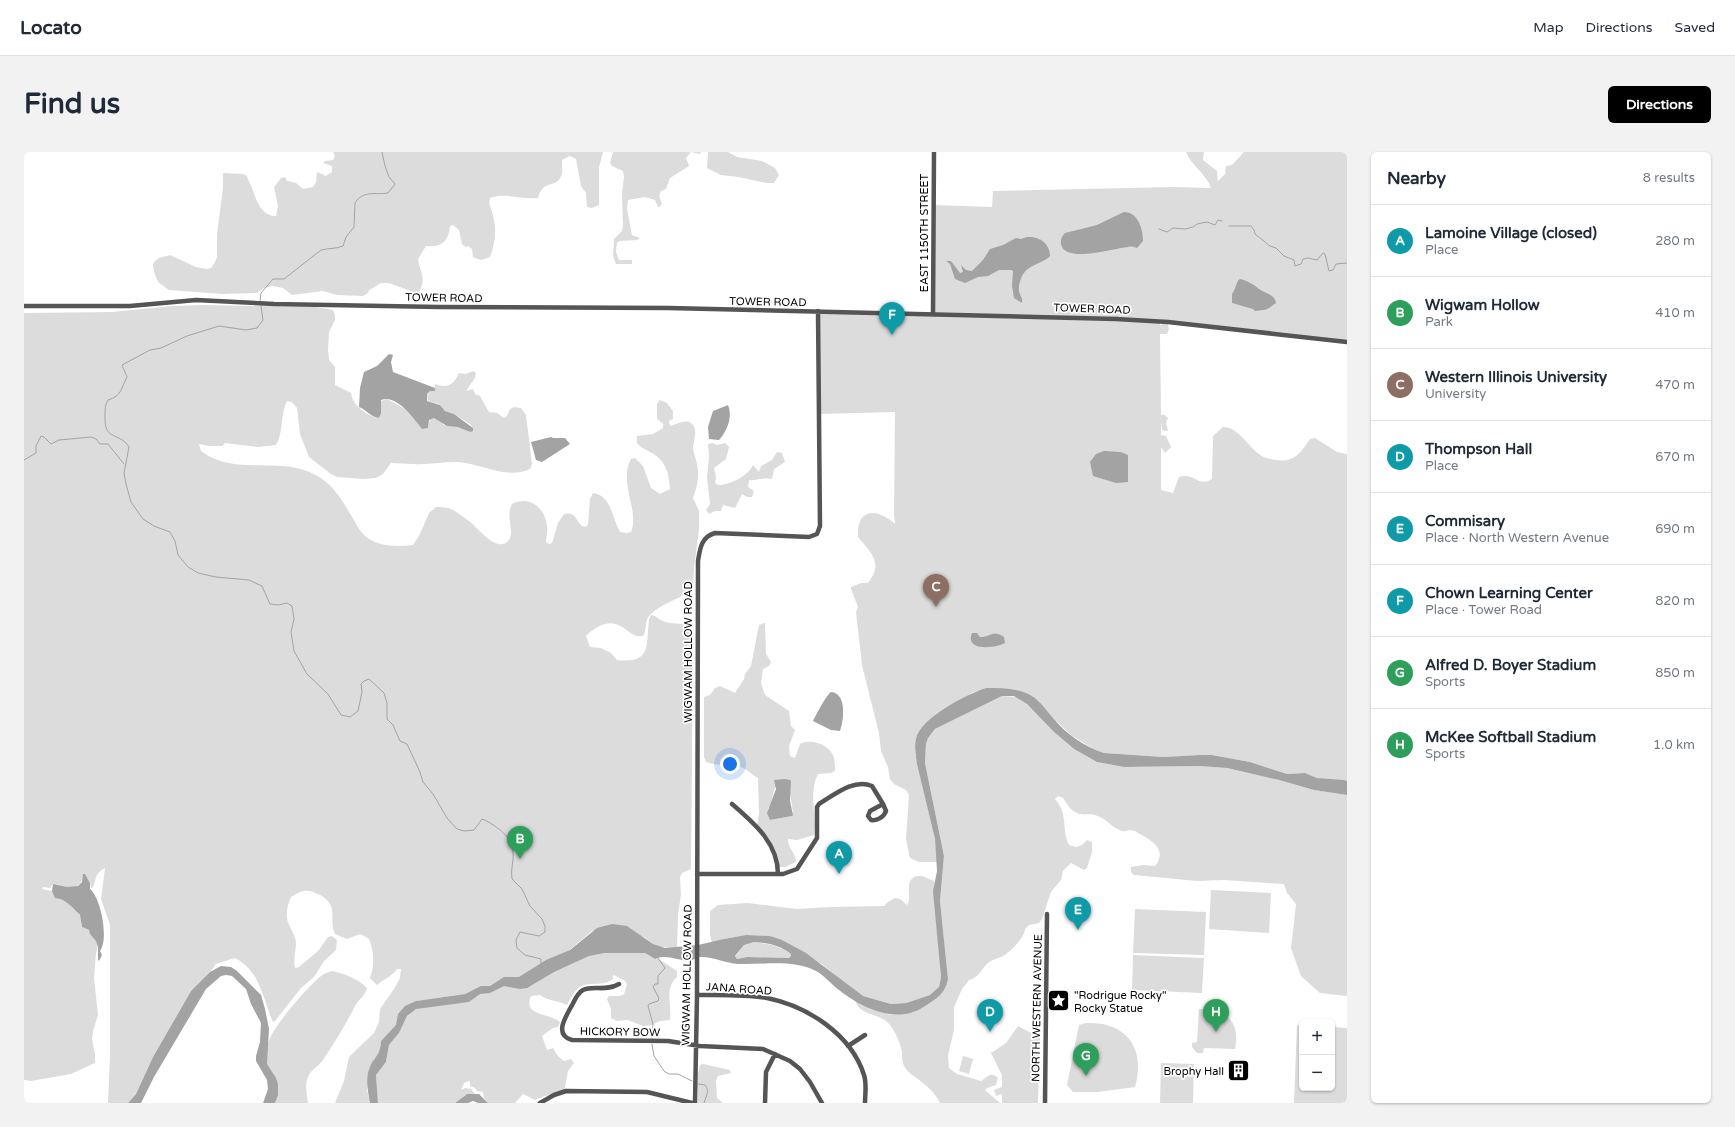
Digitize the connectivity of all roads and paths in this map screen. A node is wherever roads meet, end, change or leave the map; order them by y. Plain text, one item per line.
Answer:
1 (934, 152) edge
2 (24, 306) edge
3 (818, 311) junction
4 (933, 314) junction
5 (1347, 342) edge
6 (732, 804) dead end
7 (883, 804) dead end
8 (697, 874) junction
9 (778, 874) junction
10 (1047, 914) dead end
11 (619, 984) dead end
12 (697, 995) junction
13 (865, 1036) dead end
14 (696, 1045) junction
15 (848, 1046) junction
16 (775, 1054) junction
17 (540, 1103) edge
18 (694, 1103) edge
19 (765, 1103) edge
20 (822, 1103) edge
21 (865, 1103) edge
22 (1045, 1103) edge

1 - 4 street, EAST 1150TH STREET
2 - 3 street, TOWER ROAD
3 - 4 street, TOWER ROAD
3 - 8 street, WIGWAM HOLLOW ROAD
4 - 5 street, TOWER ROAD
6 - 9 street
7 - 9 street
8 - 9 street
8 - 12 street, WIGWAM HOLLOW ROAD
10 - 22 street, NORTH WESTERN AVENUE
11 - 14 street, HICKORY BOW
12 - 14 street, WIGWAM HOLLOW ROAD
12 - 15 street, JANA ROAD
13 - 15 street
14 - 16 street
14 - 18 street, WIGWAM HOLLOW ROAD
15 - 21 street, JANA ROAD
16 - 19 street
16 - 20 street
17 - 18 street

